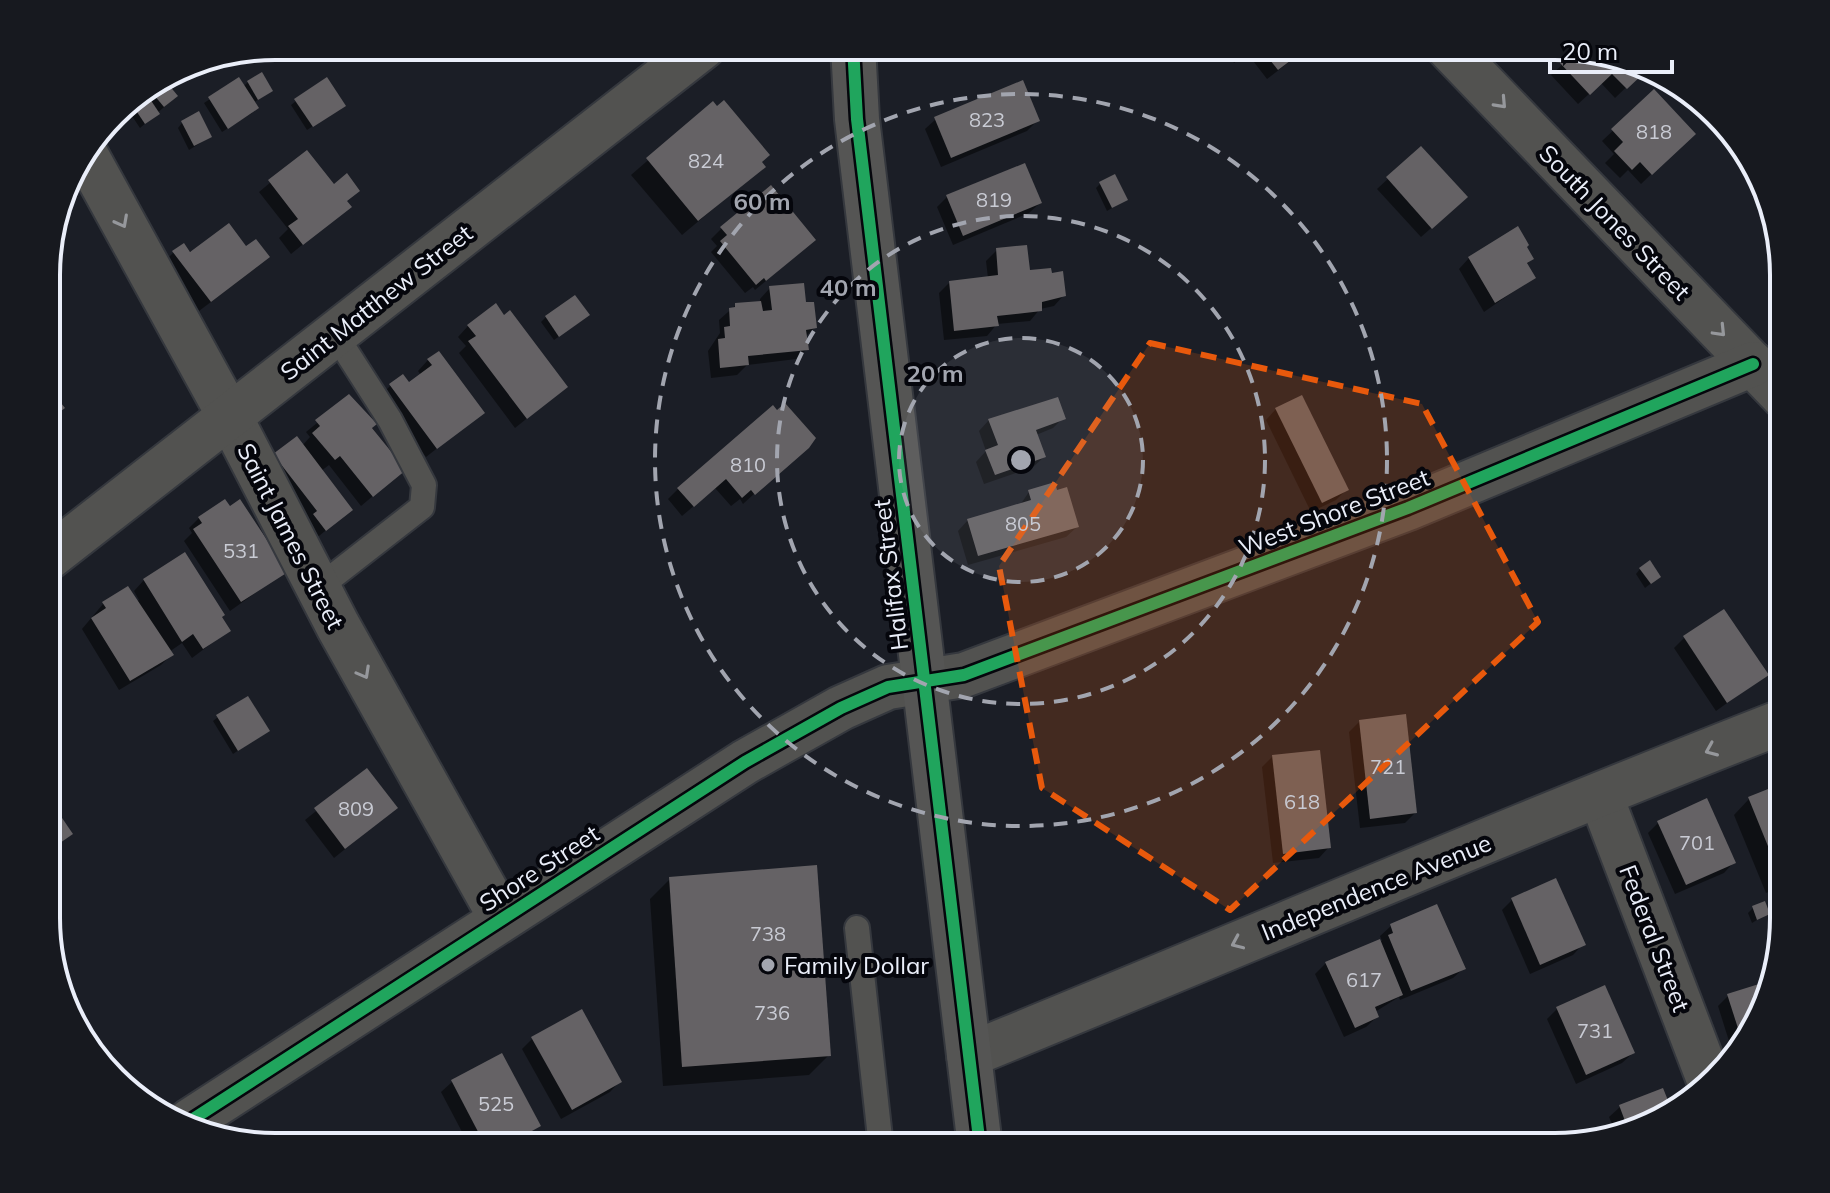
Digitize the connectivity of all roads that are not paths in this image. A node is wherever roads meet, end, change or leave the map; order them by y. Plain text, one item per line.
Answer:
1 (686, 60) edge
2 (854, 60) edge
3 (1460, 60) edge
4 (91, 164) edge
5 (335, 334) junction
6 (1753, 364) junction
7 (1770, 382) edge
8 (230, 417) junction
9 (60, 549) edge
10 (318, 588) junction
11 (925, 681) junction
12 (1770, 727) edge
13 (1601, 797) junction
14 (501, 918) junction
15 (857, 928) dead end
16 (969, 1055) junction
17 (1706, 1071) edge
18 (195, 1118) edge
19 (879, 1133) edge
20 (978, 1133) edge

1 - 5 street, Saint Matthew Street
2 - 11 main road, Halifax Street
3 -> 6 street, South Jones Street
4 -> 8 street, Saint James Street
5 - 8 street, Saint Matthew Street
5 - 10 lane
6 - 7 street, South Jones Street
6 - 11 street, West Shore Street
8 - 9 street, Saint Matthew Street
8 - 10 street, Saint James Street
10 -> 14 street, Saint James Street
11 - 14 street, Shore Street
11 - 16 main road, Halifax Street
12 -> 13 street, Independence Avenue
13 -> 16 street, Independence Avenue
13 - 17 street, Federal Street
14 - 18 street, Shore Street
15 - 19 lane
16 - 20 main road, Halifax Street

